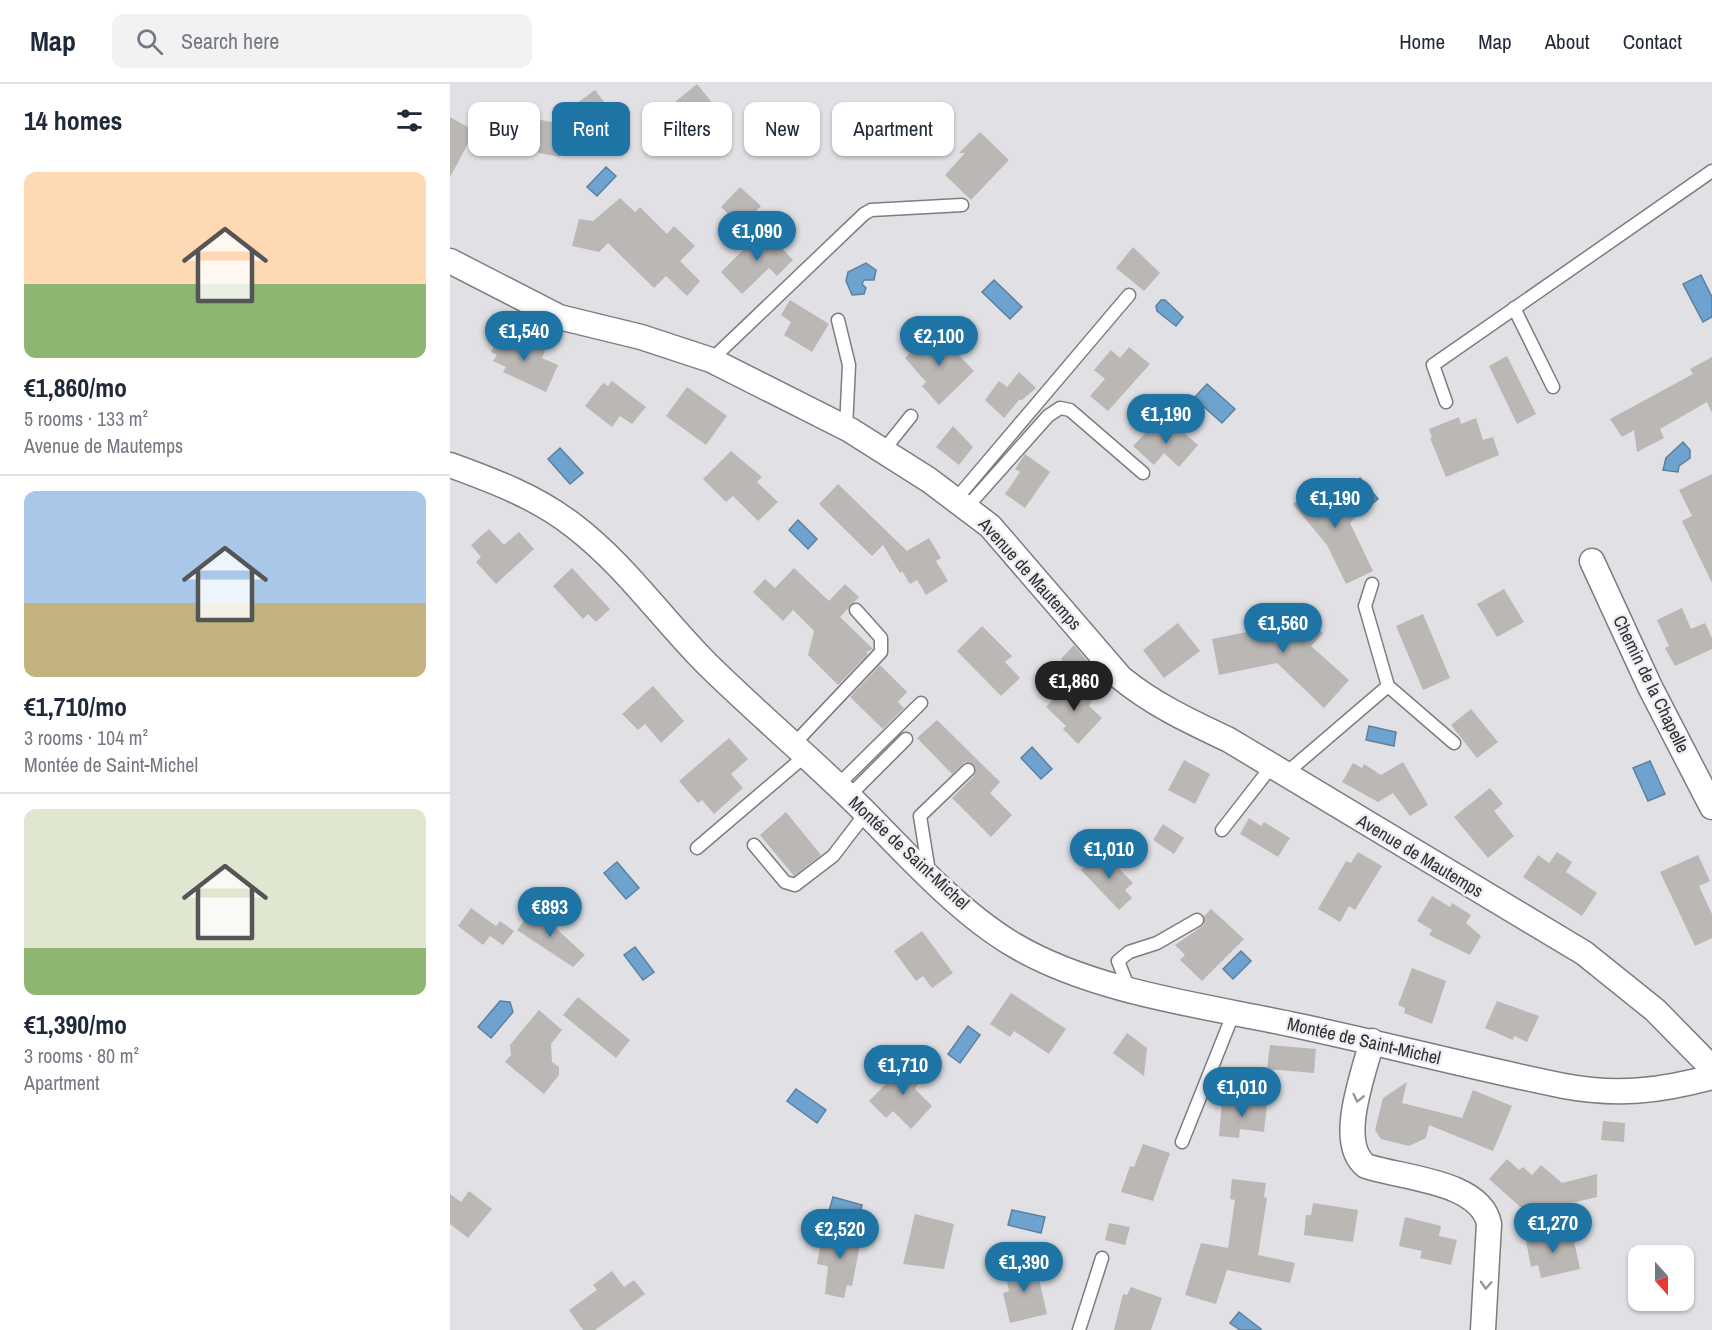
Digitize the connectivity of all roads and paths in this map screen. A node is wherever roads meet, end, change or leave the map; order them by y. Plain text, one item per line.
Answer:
1 (1712, 171) edge
2 (962, 206) dead end
3 (450, 261) edge
4 (1129, 295) dead end
5 (1514, 308) junction
6 (838, 320) dead end
7 (711, 360) junction
8 (1553, 387) dead end
9 (1446, 402) dead end
10 (911, 416) dead end
11 (846, 428) junction
12 (883, 451) junction
13 (450, 465) edge
14 (1143, 473) dead end
15 (961, 503) junction
16 (1592, 561) dead end
17 (1372, 584) dead end
18 (856, 610) dead end
19 (1388, 686) junction
20 (921, 703) dead end
21 (906, 739) dead end
22 (1454, 743) dead end
23 (799, 751) junction
24 (968, 770) dead end
25 (1277, 771) junction
26 (843, 791) junction
27 (1712, 807) edge
28 (866, 813) junction
29 (1222, 830) dead end
30 (754, 845) dead end
31 (697, 848) dead end
32 (931, 879) junction
33 (1197, 920) dead end
34 (1130, 990) junction
35 (1234, 1012) junction
36 (1372, 1041) junction
37 (1712, 1068) edge
38 (1712, 1077) edge
39 (1182, 1142) dead end
40 (1102, 1258) dead end
41 (1079, 1330) edge
42 (1483, 1330) edge

1 - 5 lane
2 - 7 lane
3 - 7 street, Avenue de Mautemps
4 - 15 lane
5 - 8 lane
5 - 9 lane
6 - 11 lane
7 - 11 street, Avenue de Mautemps
10 - 12 lane
11 - 12 street, Avenue de Mautemps
12 - 15 street, Avenue de Mautemps
13 - 23 street, Montée de Saint-Michel
14 - 15 lane
15 - 25 street, Avenue de Mautemps
16 - 27 street, Chemin de la Chapelle
17 - 19 lane
18 - 23 lane
19 - 22 lane
19 - 25 lane
20 - 26 lane
21 - 26 lane
23 - 26 street, Montée de Saint-Michel
23 - 31 lane
24 - 32 lane
25 - 29 lane
25 - 37 street, Avenue de Mautemps
26 - 28 street, Montée de Saint-Michel
28 - 30 lane
28 - 32 street, Montée de Saint-Michel
32 - 34 street, Montée de Saint-Michel
33 - 34 lane
34 - 35 street, Montée de Saint-Michel
35 - 36 street, Montée de Saint-Michel
35 - 39 lane
36 - 38 street, Montée de Saint-Michel
36 -> 42 street
40 - 41 lane

